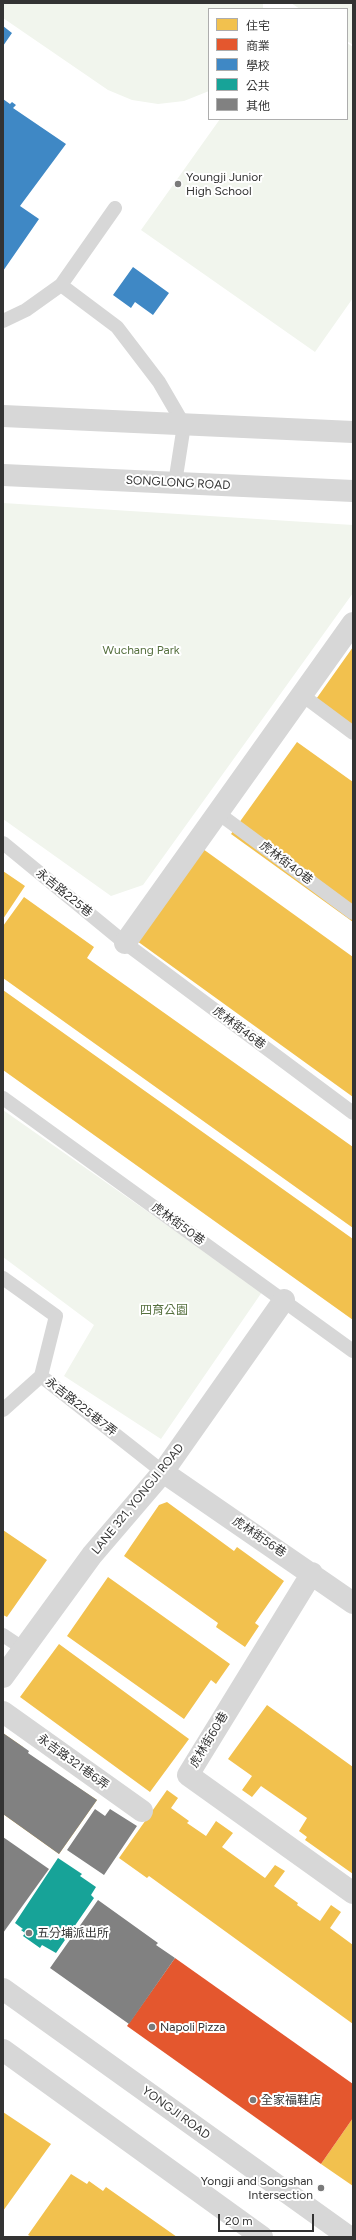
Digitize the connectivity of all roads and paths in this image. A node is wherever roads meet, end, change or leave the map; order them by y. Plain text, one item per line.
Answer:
1 (115, 208) dead end
2 (62, 285) junction
3 (3, 321) edge
4 (3, 416) edge
5 (184, 424) junction
6 (353, 432) edge
7 (3, 475) edge
8 (175, 483) junction
9 (353, 492) edge
10 (353, 623) edge
11 (302, 695) junction
12 (353, 733) edge
13 (218, 813) junction
14 (3, 843) edge
15 (353, 913) edge
16 (125, 943) junction
17 (3, 1098) edge
18 (353, 1113) edge
19 (3, 1278) edge
20 (284, 1300) junction
21 (353, 1351) edge
22 (41, 1376) junction
23 (3, 1410) edge
24 (163, 1472) junction
25 (312, 1573) junction
26 (353, 1603) edge
27 (3, 1635) edge
28 (24, 1649) junction
29 (3, 1677) edge
30 (3, 1712) edge
31 (142, 1812) dead end
32 (353, 1893) edge
33 (3, 1989) edge
34 (3, 2050) edge
35 (262, 2237) edge
36 (350, 2237) edge

1 - 2 lane
2 - 3 lane
2 - 5 lane
4 - 5 street
5 - 6 street
5 - 8 lane
7 - 8 street, SONGLONG ROAD
8 - 9 street, SONGLONG ROAD
10 - 11 street
11 - 12 lane
11 - 13 street
13 - 15 lane, 虎林街40巷
13 - 16 street
14 - 16 lane, 永吉路225巷
16 - 18 lane, 虎林街46巷
17 - 20 lane, 虎林街50巷
19 - 22 lane, 永吉路225巷7弄
20 - 21 lane, 虎林街50巷
20 - 24 street, LANE 321, YONGJI ROAD
22 - 23 lane
22 - 24 lane, 永吉路225巷7弄
24 - 25 street, 虎林街56巷
24 - 28 street, LANE 321, YONGJI ROAD
25 - 26 street, 虎林街56巷
25 - 32 street, 虎林街60巷
27 - 28 lane
28 - 29 street, LANE 321, YONGJI ROAD
30 - 31 street, 永吉路321巷6弄
33 - 36 street, YONGJI ROAD
34 - 35 street

